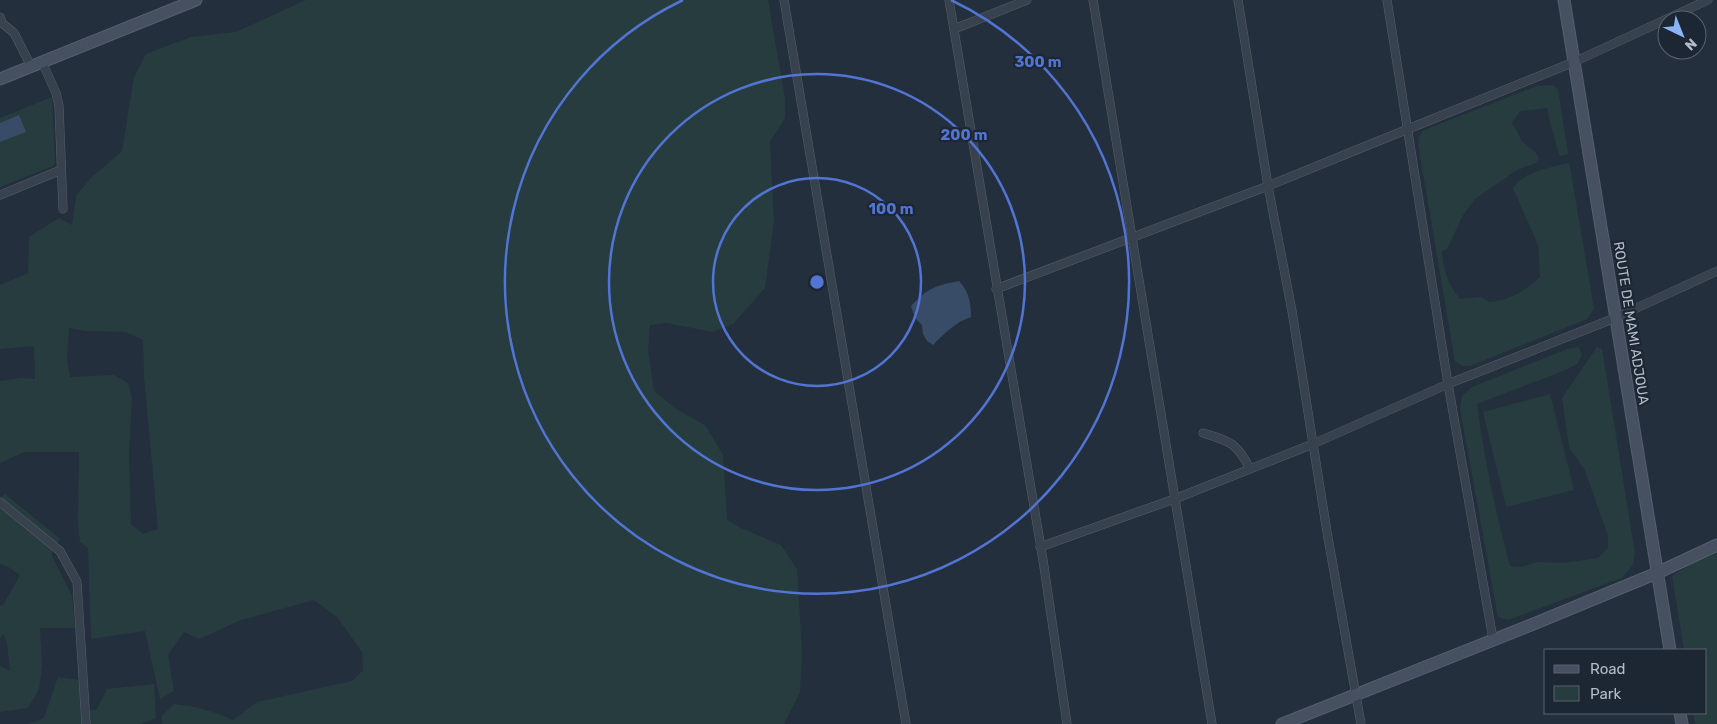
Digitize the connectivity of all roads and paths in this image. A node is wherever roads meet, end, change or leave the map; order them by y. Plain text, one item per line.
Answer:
1 (196, 0) edge
2 (784, 0) edge
3 (949, 0) edge
4 (1027, 0) edge
5 (1094, 0) edge
6 (1238, 0) edge
7 (1387, 0) edge
8 (1564, 0) edge
9 (1708, 0) edge
10 (0, 17) edge
11 (954, 29) junction
12 (1574, 62) junction
13 (37, 64) junction
14 (0, 79) edge
15 (1408, 129) junction
16 (61, 170) junction
17 (1268, 186) junction
18 (0, 195) edge
19 (63, 208) dead end
20 (1132, 238) junction
21 (1717, 271) edge
22 (996, 289) junction
23 (1615, 318) junction
24 (1448, 384) junction
25 (1203, 433) dead end
26 (1313, 444) junction
27 (1250, 469) junction
28 (1177, 498) junction
29 (0, 502) edge
30 (1717, 546) edge
31 (1040, 548) junction
32 (1657, 572) junction
33 (1493, 639) junction
34 (1670, 649) edge
35 (1356, 694) junction
36 (86, 724) edge
37 (906, 724) edge
38 (1067, 724) edge
39 (1212, 724) edge
40 (1282, 724) edge
41 (1361, 724) edge

1 - 13 street
2 - 37 street
3 - 11 street
4 - 11 street
5 - 20 street
6 - 17 street
7 - 15 street
8 - 12 street, ROUTE DE MAMI ADJOUA
9 - 12 street
10 - 13 street
11 - 22 street
12 - 15 street
12 - 23 street, ROUTE DE MAMI ADJOUA
13 - 14 street
13 - 16 street
15 - 17 street
15 - 24 street
16 - 18 street
16 - 19 street
17 - 20 street
17 - 26 street
20 - 22 street
20 - 28 street
21 - 23 street
22 - 31 street
23 - 24 street
23 - 32 street, ROUTE DE MAMI ADJOUA
24 - 26 street
24 - 33 street
25 - 27 street
26 - 27 street
26 - 35 street
27 - 28 street
28 - 31 street
28 - 39 street
29 - 36 street
30 - 32 street
31 - 38 street
32 - 33 street
32 - 34 street, ROUTE DE MAMI ADJOUA
33 - 35 street
35 - 40 street
35 - 41 street

